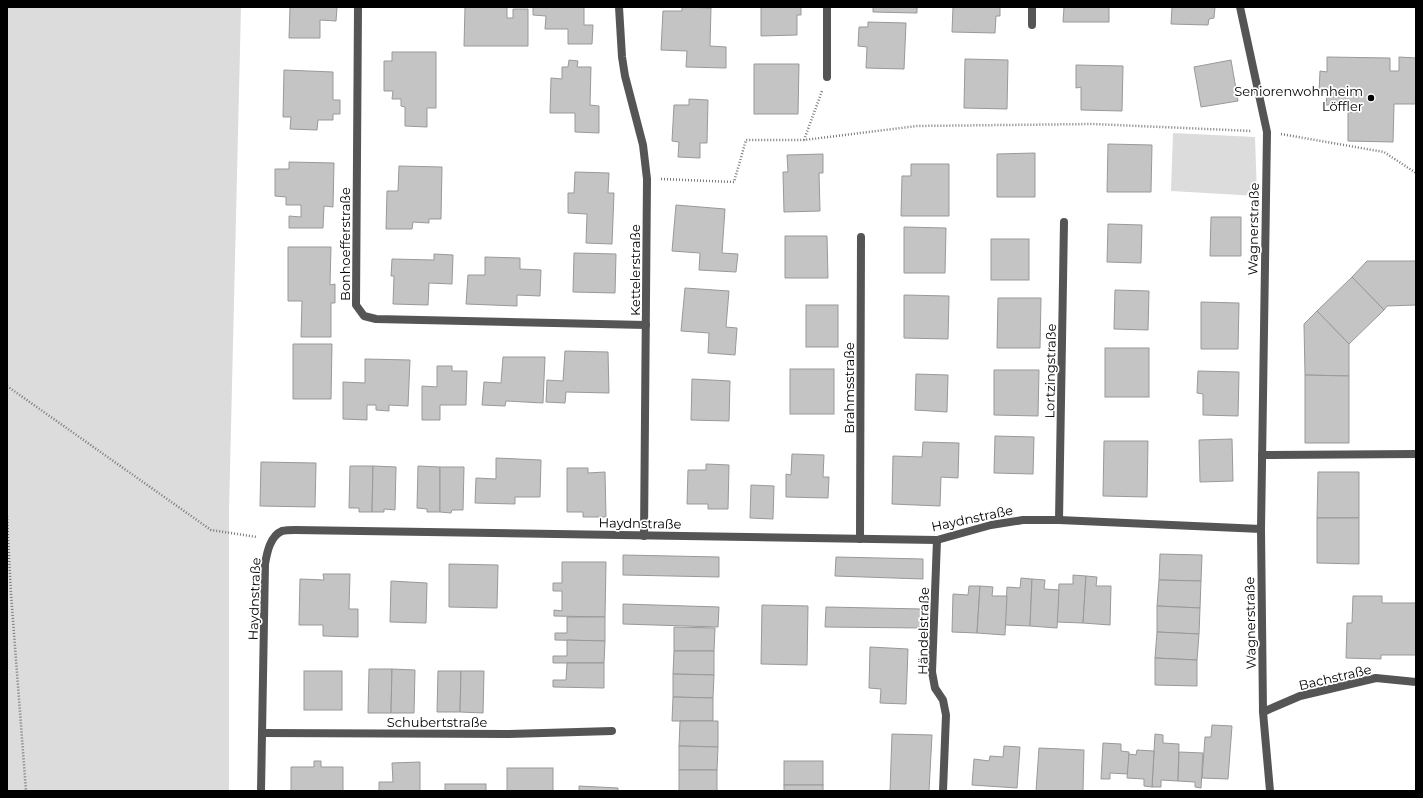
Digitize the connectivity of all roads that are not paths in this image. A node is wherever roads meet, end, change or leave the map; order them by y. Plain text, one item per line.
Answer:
1 (358, 7) edge
2 (619, 7) edge
3 (827, 7) edge
4 (1032, 7) edge
5 (1240, 7) edge
6 (1032, 25) dead end
7 (827, 77) road end
8 (1064, 222) dead end
9 (862, 237) dead end
10 (646, 325) junction
11 (1416, 454) edge
12 (1262, 455) junction
13 (1060, 520) junction
14 (1261, 529) junction
15 (644, 536) junction
16 (860, 539) junction
17 (937, 540) junction
18 (1416, 682) edge
19 (1263, 712) junction
20 (612, 731) dead end
21 (262, 733) junction
22 (261, 791) edge
23 (943, 791) edge
24 (1270, 791) edge

1 - 10 street, Bonhoefferstraße
2 - 10 street, Kettelerstraße
3 - 7 street
4 - 6 street
5 - 12 street, Wagnerstraße
8 - 13 street, Lortzingstraße
9 - 16 street, Brahmsstraße
10 - 15 street, Kettelerstraße
11 - 12 street
12 - 14 street, Wagnerstraße
13 - 14 street, Haydnstraße
13 - 17 street, Haydnstraße
14 - 19 street, Wagnerstraße
15 - 16 street, Haydnstraße
15 - 21 street, Haydnstraße
16 - 17 street, Haydnstraße
17 - 23 street, Händelstraße
18 - 19 street, Bachstraße
19 - 24 street, Wagnerstraße
20 - 21 street, Schubertstraße
21 - 22 street, Haydnstraße

